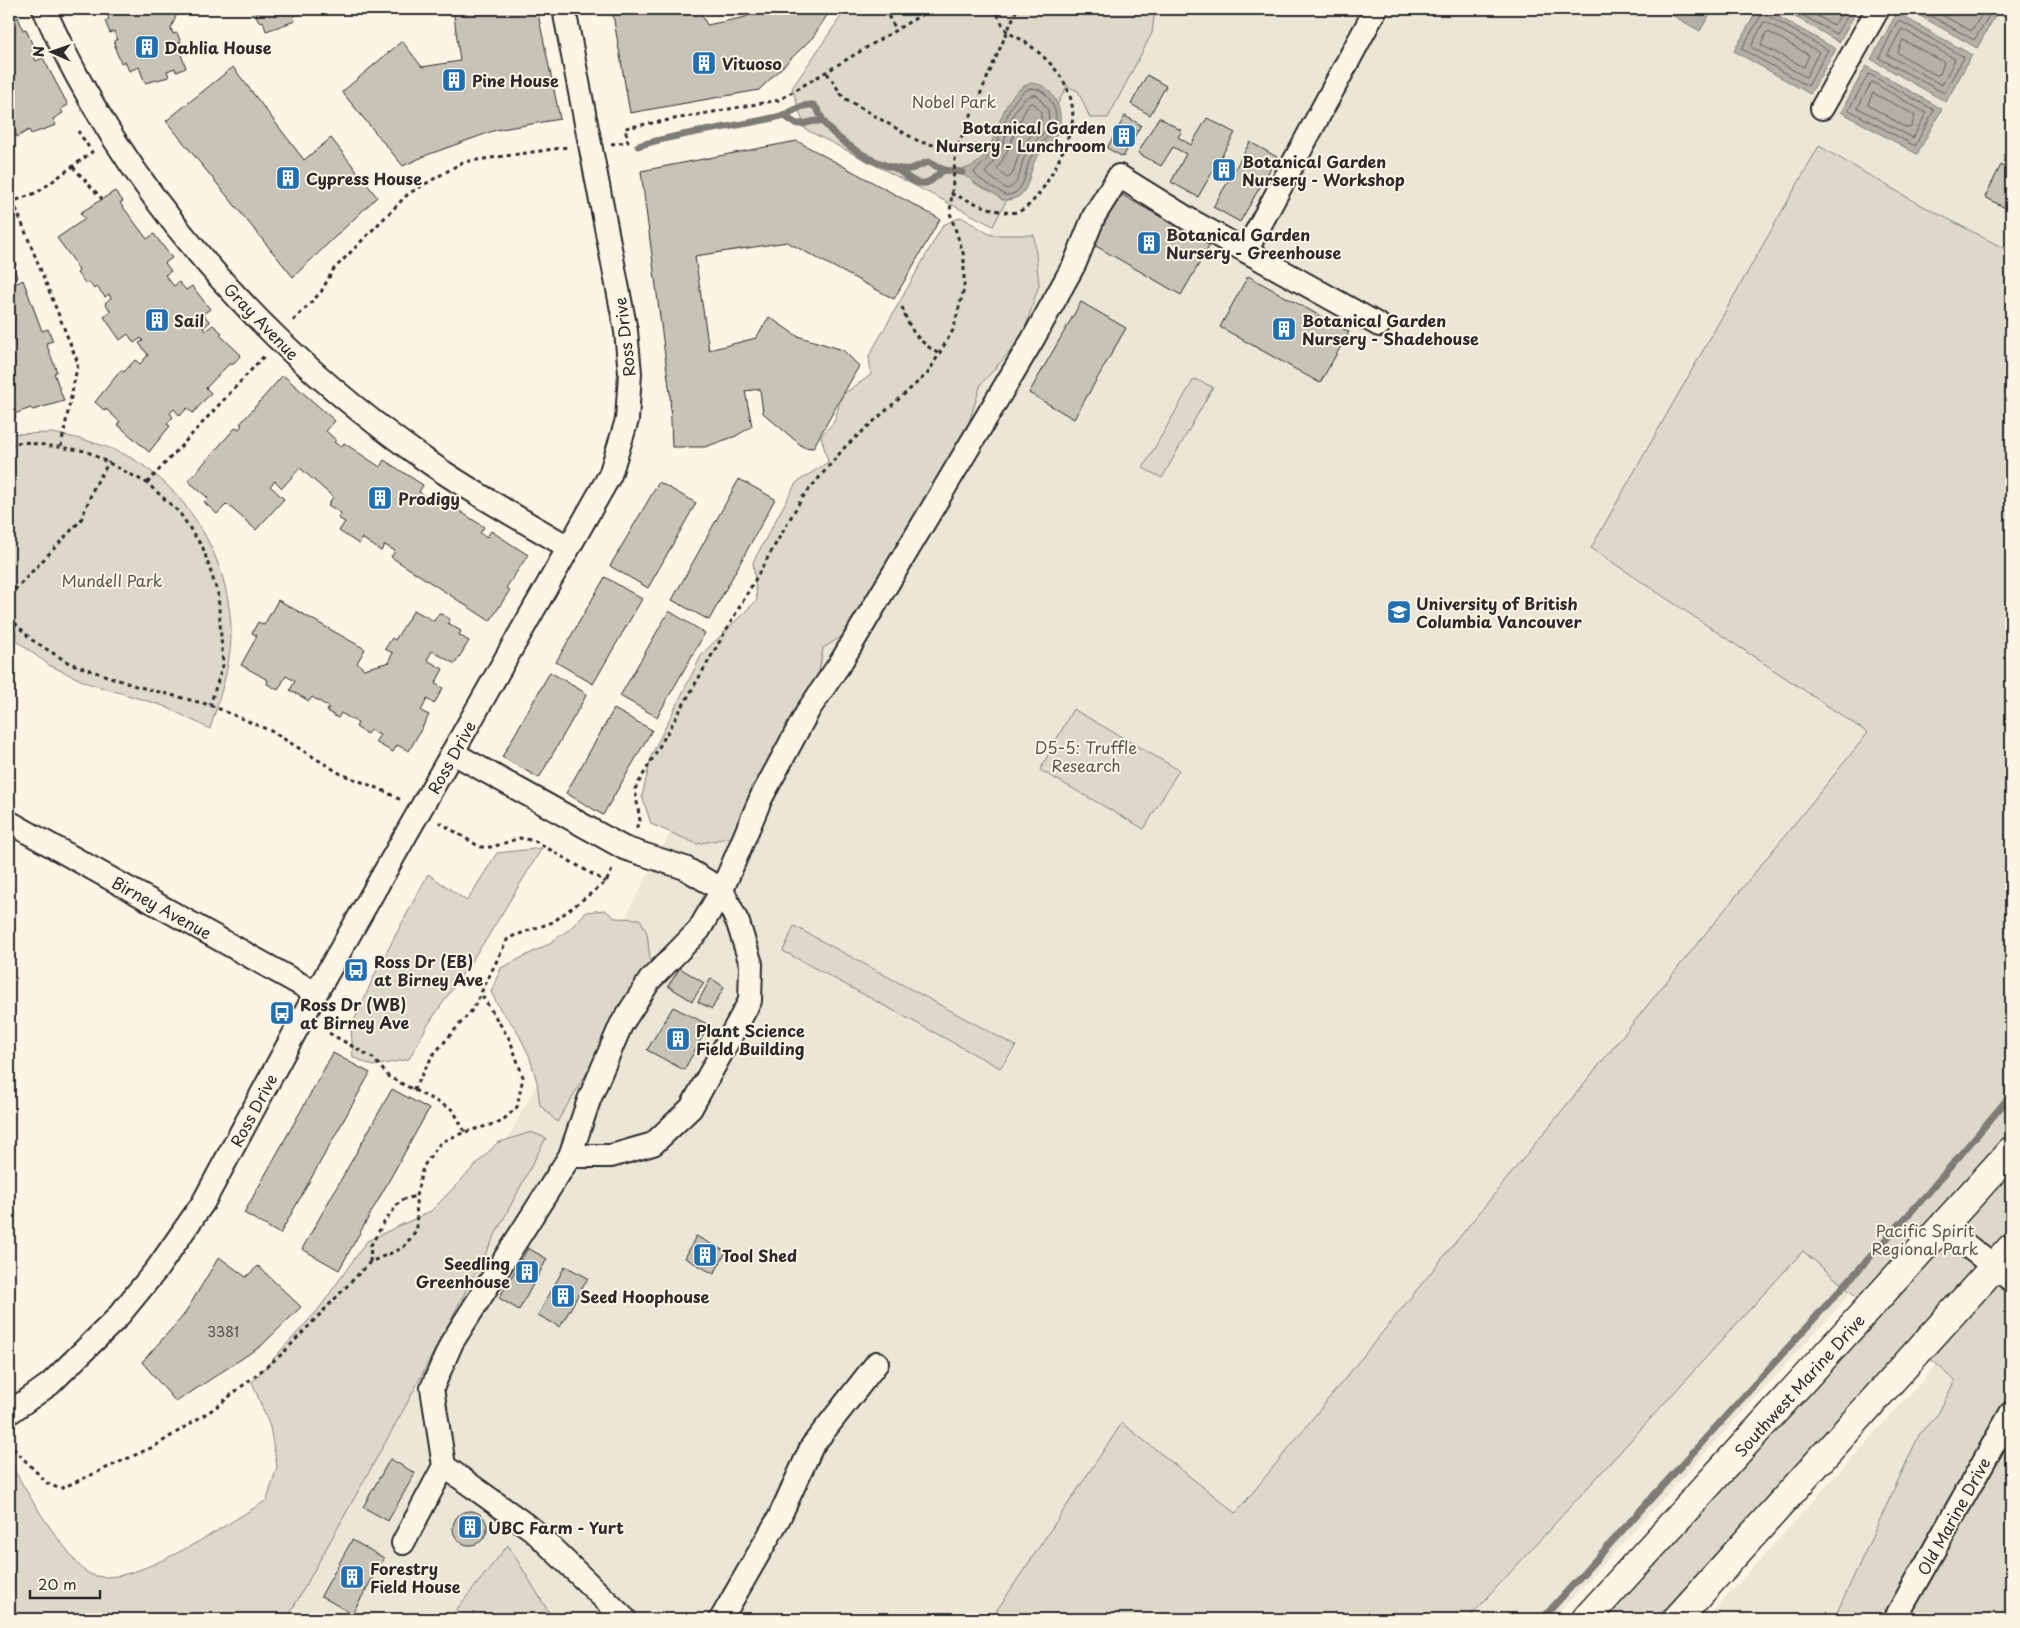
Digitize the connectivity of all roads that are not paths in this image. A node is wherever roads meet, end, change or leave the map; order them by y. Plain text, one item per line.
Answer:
1 (44, 9) edge
2 (564, 9) edge
3 (1376, 9) edge
4 (1878, 9) edge
5 (1822, 108) dead end
6 (1246, 251) junction
7 (1379, 325) dead end
8 (568, 547) junction
9 (453, 753) junction
10 (9, 822) edge
11 (722, 890) junction
12 (316, 993) junction
13 (2011, 1151) edge
14 (570, 1156) junction
15 (1943, 1227) junction
16 (2006, 1265) edge
17 (877, 1363) dead end
18 (9, 1413) edge
19 (2011, 1413) edge
20 (444, 1466) junction
21 (403, 1543) dead end
22 (624, 1619) edge
23 (721, 1619) edge
24 (1586, 1619) edge
25 (1677, 1619) edge
26 (1895, 1619) edge

1 - 8 street, Gray Avenue
2 - 8 street, Ross Drive
3 - 6 street
4 - 5 street
6 - 7 street
6 - 11 street
8 - 9 street, Ross Drive
9 - 11 street
9 - 12 street, Ross Drive
10 - 12 street, Birney Avenue
11 - 14 street
11 - 14 street
12 - 18 street, Ross Drive
13 - 15 main road, Southwest Marine Drive
14 - 20 street
15 - 16 street
15 - 24 main road, Southwest Marine Drive
16 - 25 main road
17 - 23 street
19 - 26 street, Old Marine Drive
20 - 21 street
20 - 22 street

